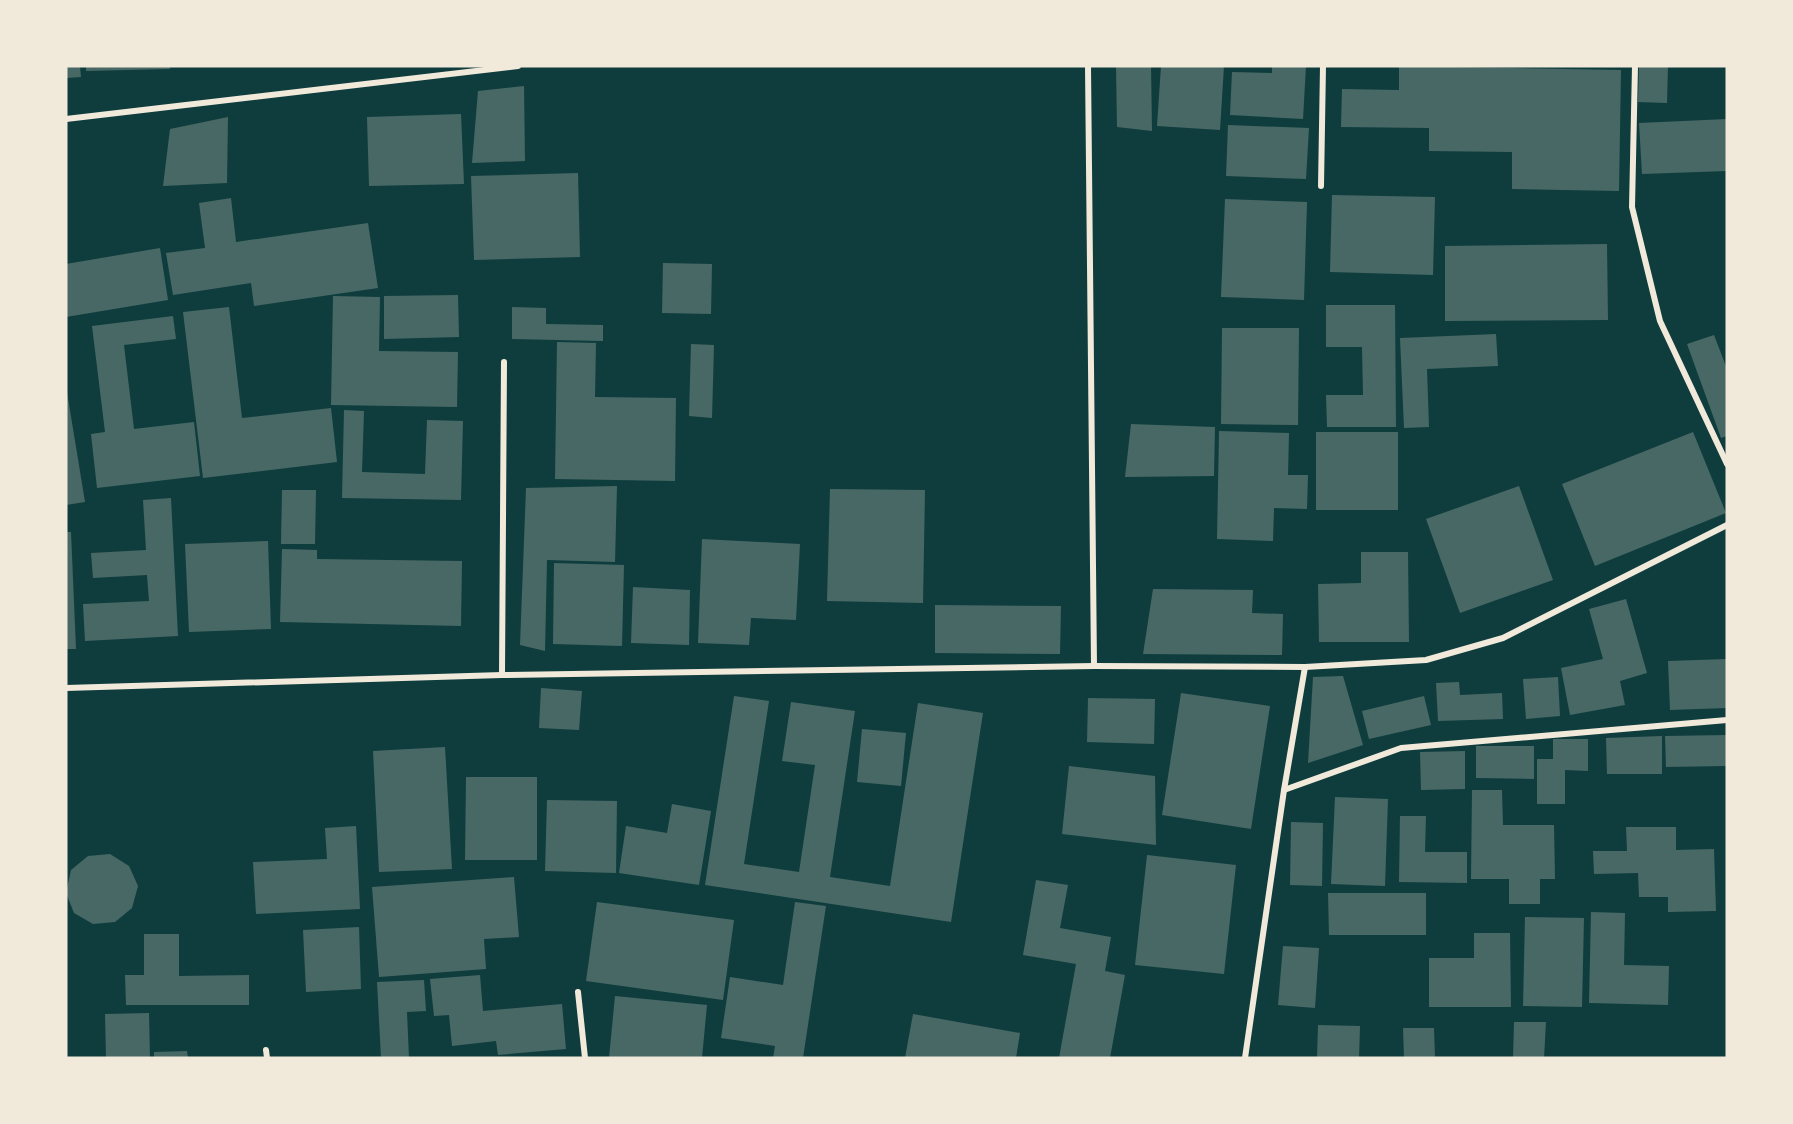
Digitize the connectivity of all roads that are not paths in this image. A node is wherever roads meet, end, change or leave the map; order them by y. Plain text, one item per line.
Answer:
1 (518, 66) edge
2 (1088, 66) edge
3 (1323, 66) edge
4 (1635, 66) edge
5 (66, 119) edge
6 (1321, 186) dead end
7 (504, 362) dead end
8 (1727, 464) edge
9 (1727, 525) edge
10 (1095, 666) junction
11 (1305, 667) junction
12 (502, 675) junction
13 (66, 688) edge
14 (1727, 720) edge
15 (1284, 790) junction
16 (578, 992) dead end
17 (585, 1058) edge
18 (1245, 1058) edge

1 - 5 street
2 - 10 street
3 - 6 street
4 - 8 street
7 - 12 street
9 - 11 street
10 - 11 street
10 - 12 street
11 - 15 street
12 - 13 street
14 - 15 street
15 - 18 street
16 - 17 street

